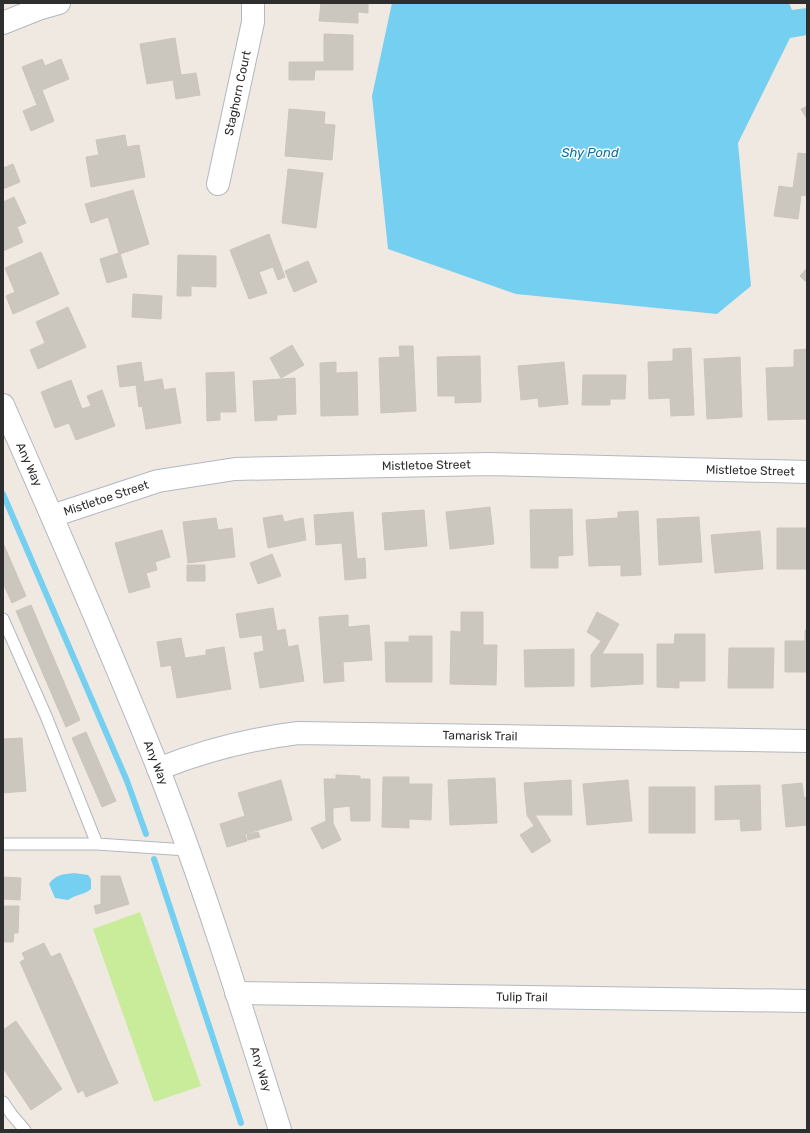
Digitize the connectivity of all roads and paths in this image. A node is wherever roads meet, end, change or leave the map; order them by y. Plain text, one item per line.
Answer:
1 (59, 3) edge
2 (253, 3) edge
3 (3, 23) edge
4 (218, 184) dead end
5 (3, 405) edge
6 (807, 472) edge
7 (52, 516) junction
8 (3, 620) edge
9 (807, 741) edge
10 (158, 768) junction
11 (3, 844) edge
12 (97, 844) junction
13 (187, 850) junction
14 (236, 993) junction
15 (807, 1001) edge
16 (3, 1102) edge
17 (26, 1130) edge
18 (280, 1130) edge

1 - 3 street
2 - 4 street, Staghorn Court
5 - 7 street, Any Way
6 - 7 street, Mistletoe Street
7 - 10 street, Any Way
8 - 12 lane
9 - 10 street, Tamarisk Trail
10 - 13 street, Any Way
11 - 12 lane
12 - 13 lane
13 - 14 street, Any Way
14 - 15 street, Tulip Trail
14 - 18 street, Any Way
16 - 17 lane

